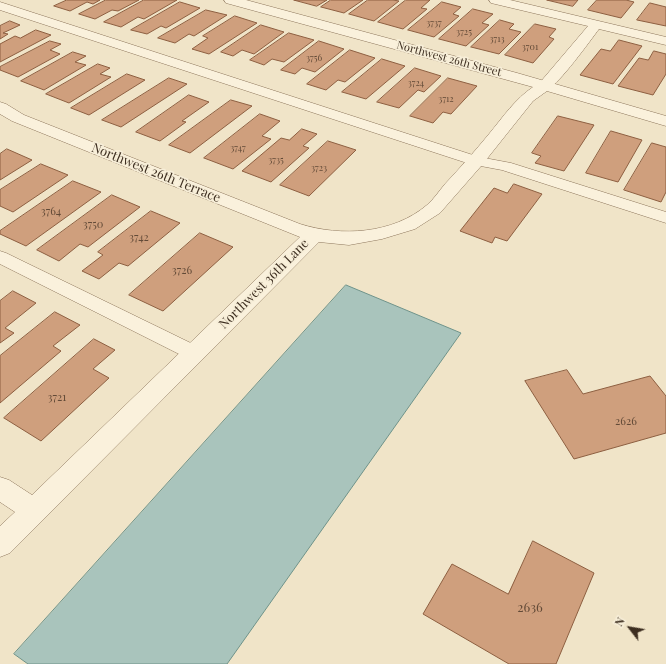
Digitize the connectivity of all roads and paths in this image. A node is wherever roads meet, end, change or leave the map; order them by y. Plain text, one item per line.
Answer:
1 (232, 0) edge
2 (495, 0) edge
3 (4, 5) edge
4 (596, 25) junction
5 (666, 41) edge
6 (544, 86) junction
7 (0, 107) edge
8 (666, 121) edge
9 (476, 161) junction
10 (666, 218) edge
11 (314, 235) junction
12 (0, 257) edge
13 (194, 353) junction
14 (0, 488) edge
15 (34, 510) junction
16 (0, 544) edge

1 - 6 street, Northwest 26th Street
2 - 4 lane
3 - 9 lane
4 - 5 lane
4 - 6 lane, Northwest 36th Lane
6 - 8 street, Northwest 26th Street
6 - 9 street, Northwest 36th Lane
7 - 11 street, Northwest 26th Terrace
9 - 10 lane
9 - 11 street, Northwest 36th Lane
11 - 13 street, Northwest 36th Lane
12 - 13 lane
13 - 15 street, Northwest 36th Lane
14 - 15 street
15 - 16 street, Northwest 36th Lane

